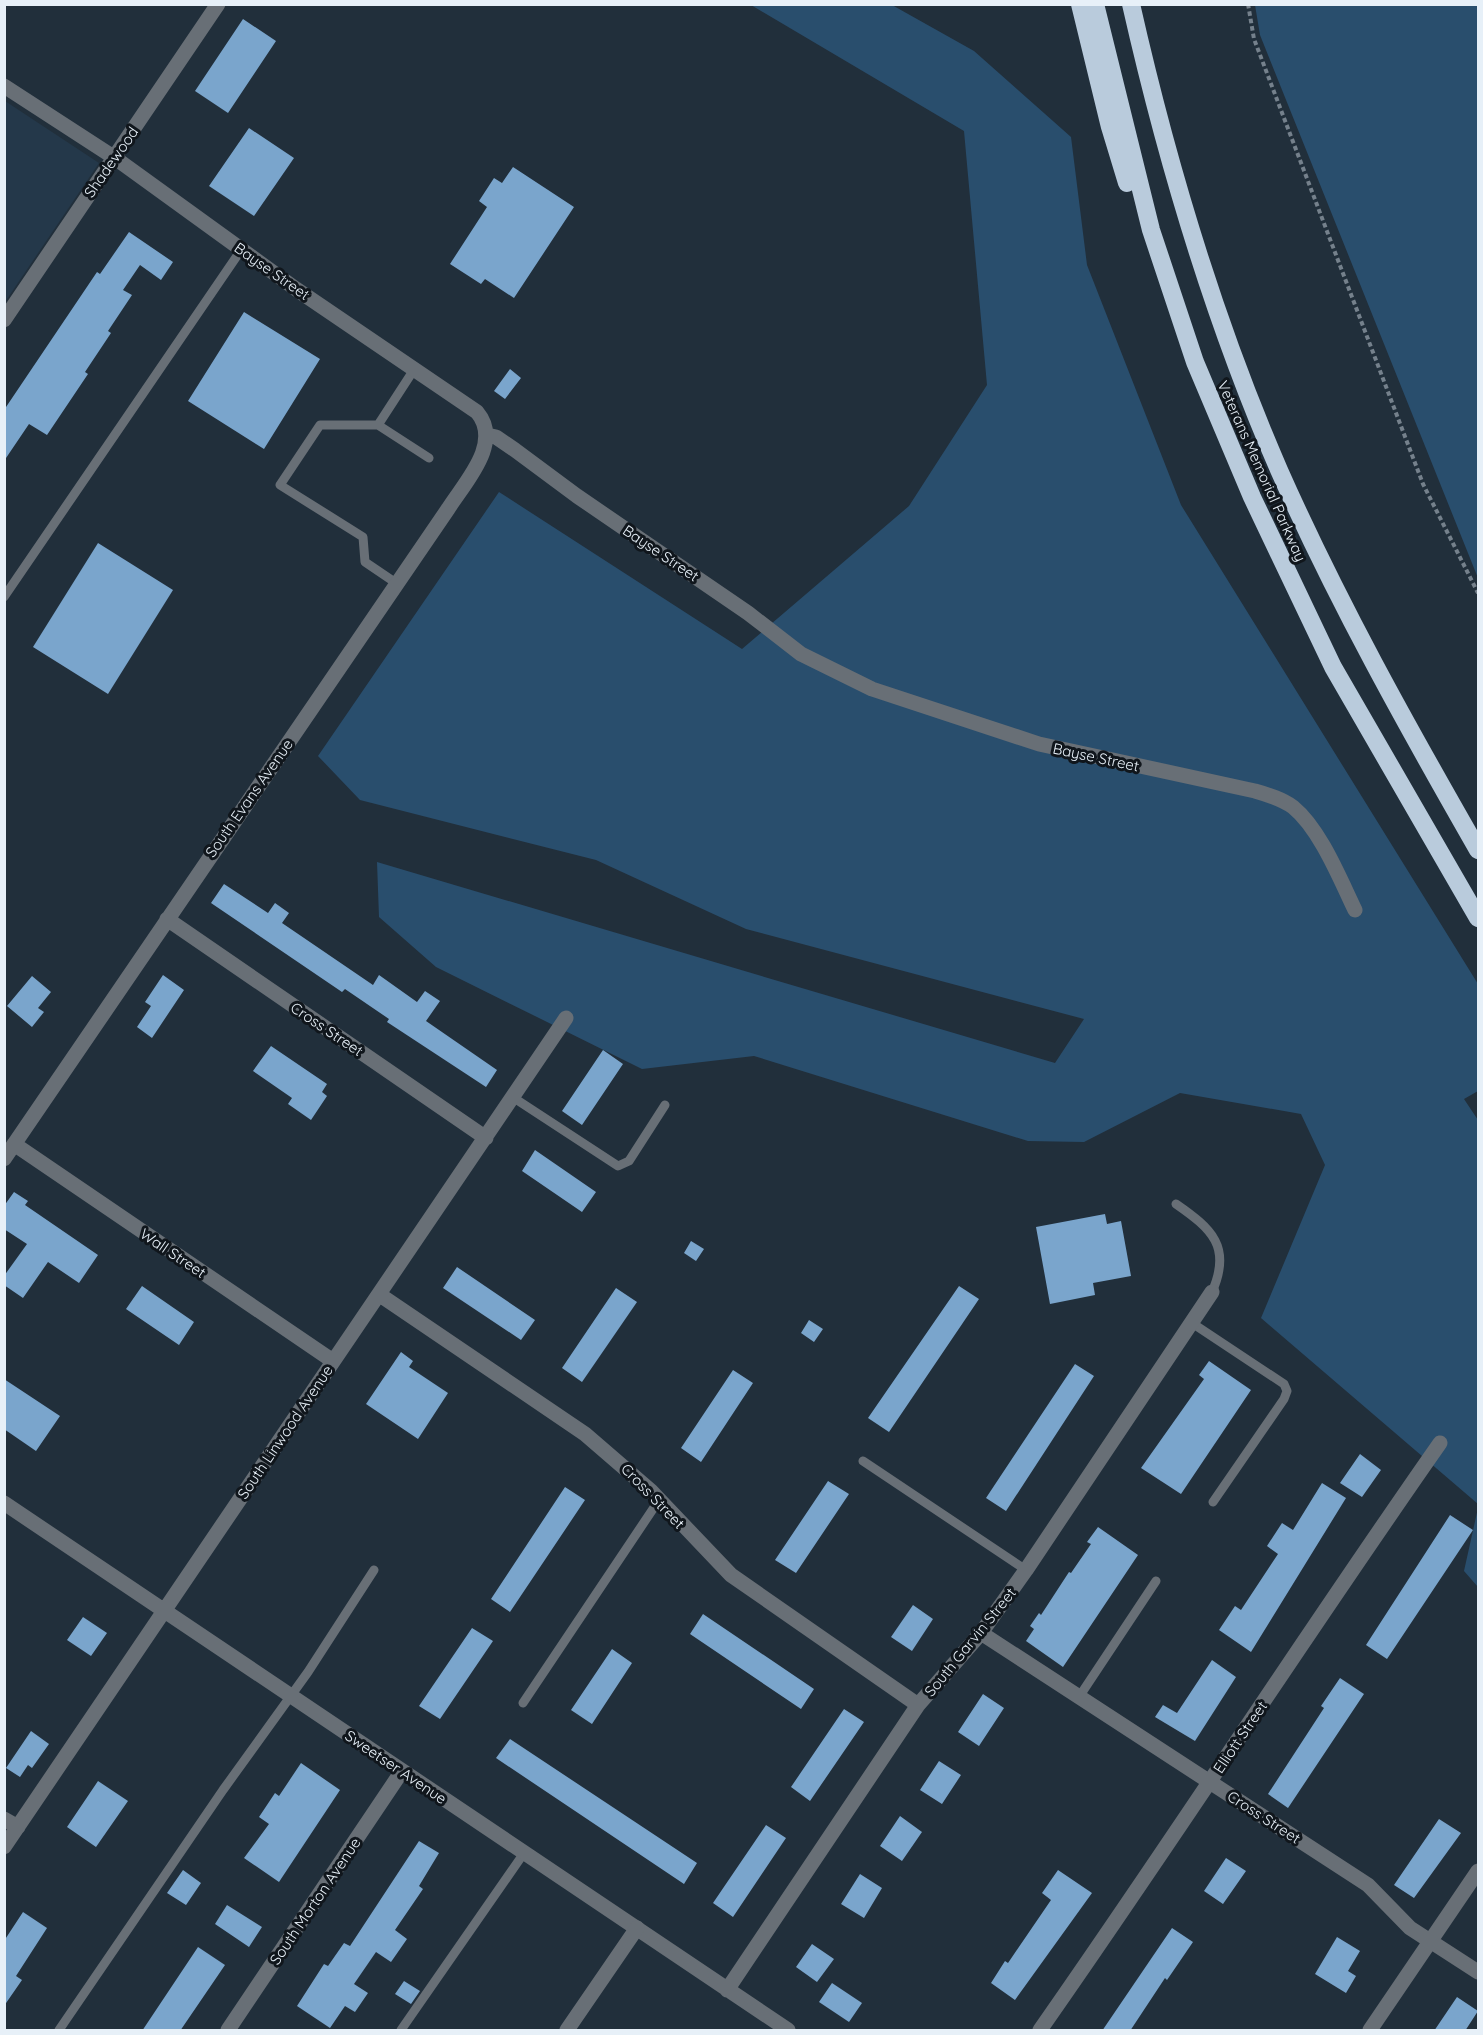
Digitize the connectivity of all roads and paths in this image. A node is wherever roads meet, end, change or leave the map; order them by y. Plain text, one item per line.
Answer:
1 (218, 4) edge
2 (1080, 4) edge
3 (1095, 4) edge
4 (1131, 4) edge
5 (1248, 4) edge
6 (4, 86) edge
7 (115, 158) junction
8 (1151, 230) junction
9 (241, 250) junction
10 (4, 320) edge
11 (414, 368) junction
12 (378, 425) junction
13 (487, 435) junction
14 (429, 459) dead end
15 (396, 583) junction
16 (1479, 593) edge
17 (4, 597) edge
18 (1479, 850) edge
19 (1355, 910) dead end
20 (1479, 918) edge
21 (167, 919) junction
22 (566, 1018) dead end
23 (514, 1098) junction
24 (665, 1105) dead end
25 (486, 1138) junction
26 (14, 1144) junction
27 (4, 1159) edge
28 (1176, 1204) dead end
29 (1212, 1293) joint
30 (380, 1295) junction
31 (1192, 1323) junction
32 (333, 1361) junction
33 (1440, 1443) dead end
34 (863, 1461) dead end
35 (659, 1500) junction
36 (1213, 1502) dead end
37 (4, 1503) edge
38 (374, 1570) dead end
39 (1026, 1570) junction
40 (1156, 1581) dead end
41 (164, 1610) junction
42 (981, 1633) junction
43 (289, 1696) junction
44 (1079, 1697) junction
45 (523, 1703) dead end
46 (918, 1705) junction
47 (402, 1771) junction
48 (1210, 1782) junction
49 (11, 1823) edge
50 (4, 1847) edge
51 (524, 1853) junction
52 (1479, 1871) edge
53 (637, 1928) junction
54 (1432, 1942) junction
55 (1479, 1972) edge
56 (727, 1990) junction
57 (784, 2029) edge
58 (59, 2031) edge
59 (228, 2031) edge
60 (401, 2031) edge
61 (567, 2031) edge
62 (1040, 2031) edge
63 (1370, 2031) edge

1 - 7 street, Shadewood
2 - 8 highway
3 - 8 highway, Veterans Memorial Parkway
4 - 18 highway, Veterans Memorial Parkway
5 - 16 path
6 - 7 street, Bayse Street
7 - 9 street, Bayse Street
7 - 10 street, Shadewood
8 - 20 highway, Veterans Memorial Parkway
9 - 11 street, Bayse Street
9 - 17 lane
11 - 12 lane
11 - 13 street, Bayse Street
12 - 14 lane
12 - 15 lane
13 - 15 street, South Evans Avenue
13 - 19 street, Bayse Street
15 - 21 street, South Evans Avenue
21 - 25 street, Cross Street
21 - 26 street, South Evans Avenue
22 - 23 street, South Linwood Avenue
23 - 24 lane
23 - 25 street, South Linwood Avenue
25 - 30 street, South Linwood Avenue
26 - 27 street, South Evans Avenue
26 - 32 street, Wall Street
28 - 29 lane
29 - 31 street, South Garvin Street
30 - 32 street, South Linwood Avenue
30 - 35 street, Cross Street
31 - 36 lane
31 - 39 street, South Garvin Street
32 - 41 street, South Linwood Avenue
33 - 48 street, Elliott Street
34 - 39 lane
35 - 45 lane
35 - 46 street, Cross Street
37 - 41 street, Sweetser Avenue
38 - 43 lane
39 - 42 street, South Garvin Street
40 - 44 lane
41 - 43 street, Sweetser Avenue
41 - 49 street, South Linwood Avenue
42 - 44 street, Cross Street
42 - 46 street, South Garvin Street
43 - 47 street, Sweetser Avenue
43 - 58 lane
44 - 48 street, Cross Street
46 - 56 street, South Garvin Street
47 - 51 street, Sweetser Avenue
47 - 59 street, South Morton Avenue
48 - 54 street, Cross Street
48 - 62 street, Elliott Street
49 - 50 street, South Linwood Avenue
51 - 53 street, Sweetser Avenue
51 - 60 lane
52 - 54 street
53 - 56 street, Sweetser Avenue
53 - 61 street
54 - 55 street, Cross Street
54 - 63 street
56 - 57 street, Sweetser Avenue

